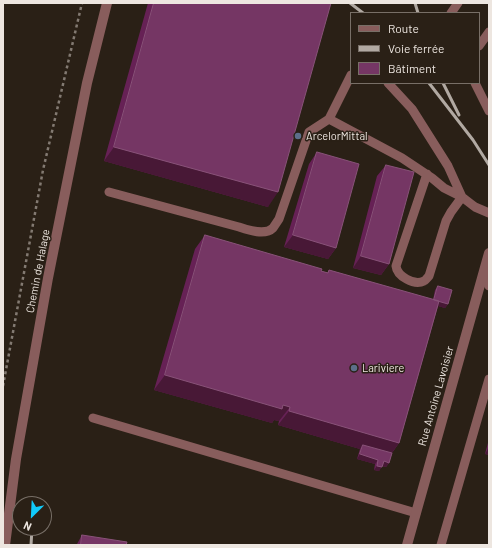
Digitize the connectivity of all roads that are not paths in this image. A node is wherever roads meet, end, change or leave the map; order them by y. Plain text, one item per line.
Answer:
1 (107, 3) edge
2 (458, 3) edge
3 (452, 12) edge
4 (489, 32) edge
5 (480, 45) edge
6 (350, 77) edge
7 (389, 84) edge
8 (476, 84) edge
9 (489, 111) edge
10 (329, 119) junction
11 (427, 174) junction
12 (109, 192) dead end
13 (462, 197) junction
14 (489, 213) edge
15 (489, 253) edge
16 (483, 275) junction
17 (489, 286) edge
18 (489, 379) edge
19 (486, 403) edge
20 (93, 418) dead end
21 (416, 513) junction
22 (5, 545) edge
23 (407, 545) edge
24 (441, 545) edge

1 - 22 street, Chemin de Halage
2 - 3 lane
4 - 5 lane
6 - 10 lane
7 - 13 lane
8 - 9 lane
10 - 11 lane
10 - 12 lane
11 - 13 lane
11 - 13 lane
13 - 14 lane
15 - 16 street, Rue Antoine Lavoisier
16 - 17 lane
16 - 21 street, Rue Antoine Lavoisier
18 - 19 lane
19 - 24 lane
20 - 21 lane
21 - 23 street, Rue Antoine Lavoisier

